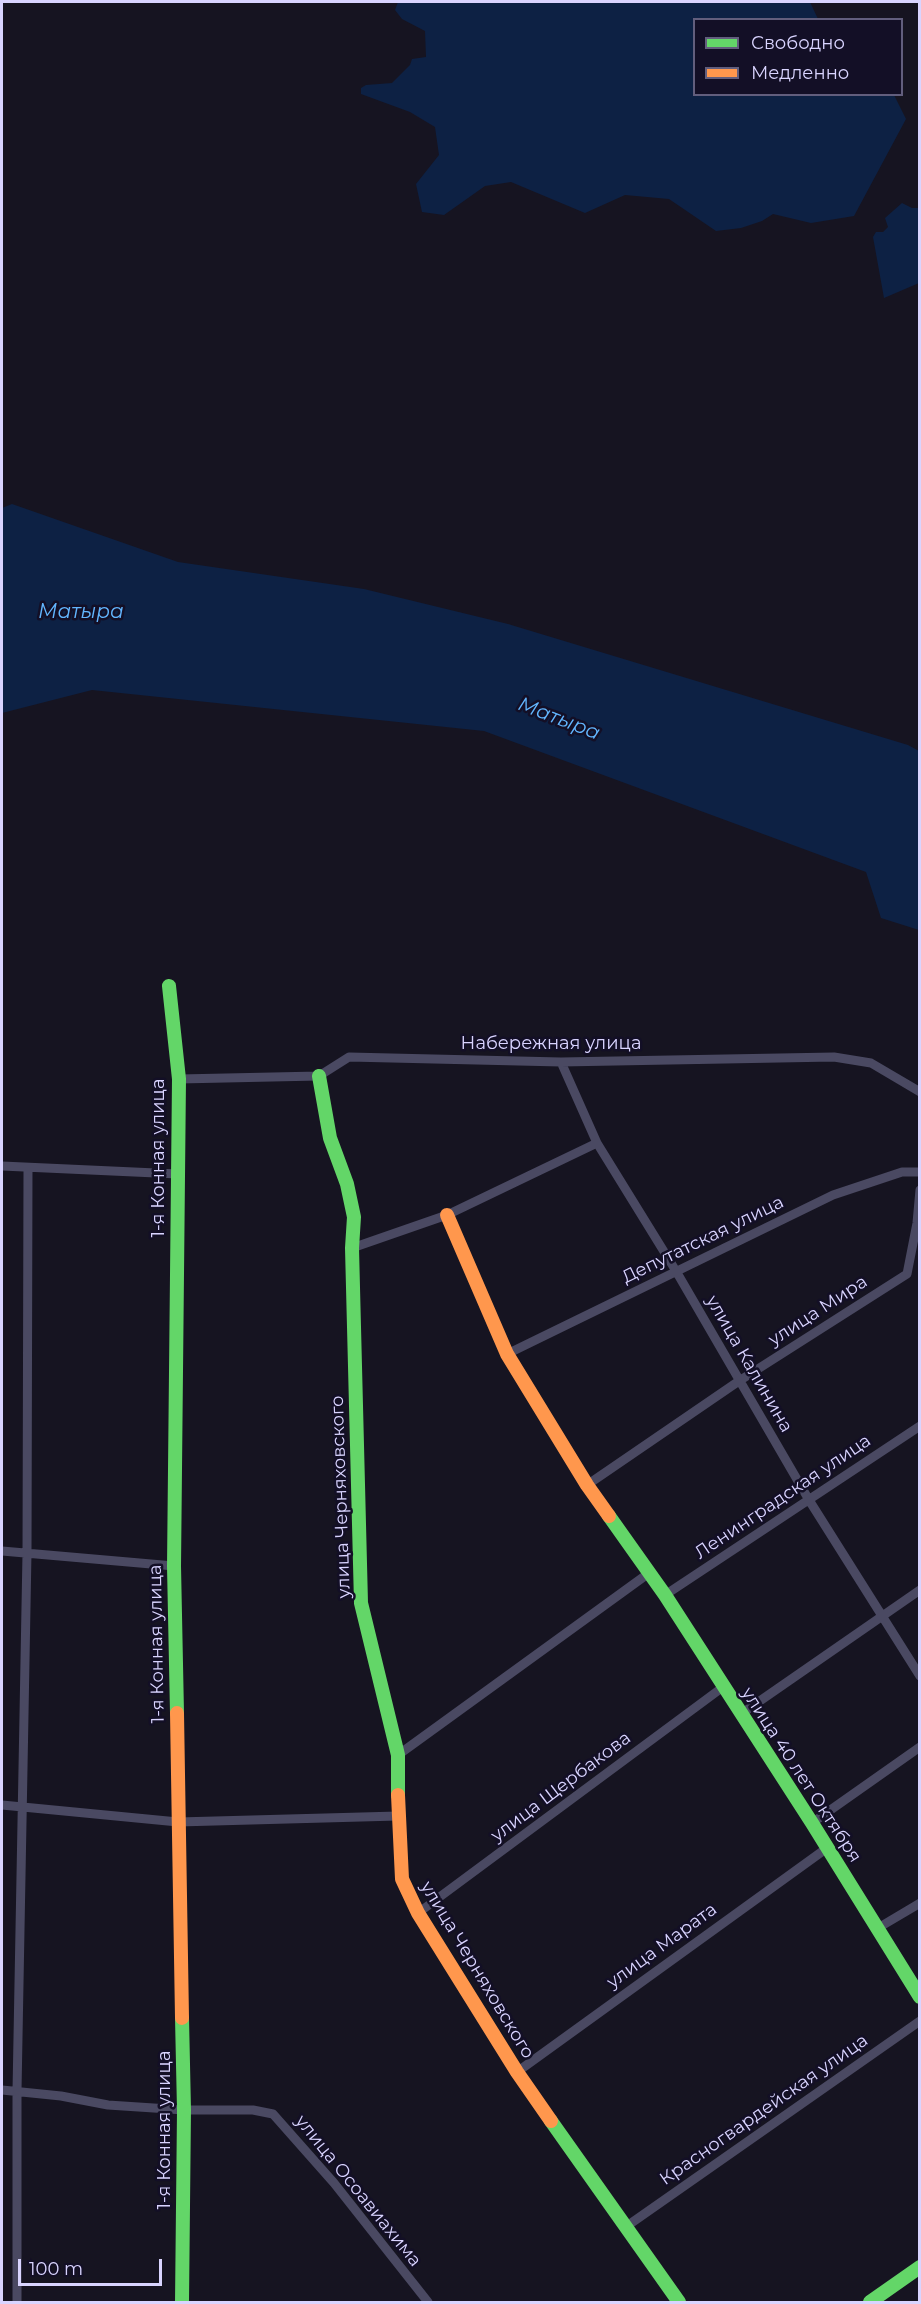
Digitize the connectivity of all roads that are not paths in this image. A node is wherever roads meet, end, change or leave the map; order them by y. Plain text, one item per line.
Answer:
1 (169, 986) dead end
2 (561, 1062) junction
3 (319, 1076) junction
4 (179, 1079) junction
5 (920, 1092) edge
6 (597, 1143) junction
7 (2, 1166) edge
8 (28, 1168) junction
9 (920, 1172) edge
10 (178, 1174) junction
11 (920, 1190) edge
12 (447, 1215) junction
13 (352, 1248) junction
14 (676, 1271) junction
15 (507, 1354) junction
16 (739, 1381) junction
17 (920, 1426) edge
18 (587, 1485) junction
19 (808, 1500) junction
20 (2, 1551) edge
21 (27, 1553) junction
22 (174, 1566) junction
23 (650, 1573) junction
24 (920, 1590) edge
25 (666, 1595) junction
26 (883, 1617) junction
27 (920, 1676) edge
28 (723, 1687) junction
29 (741, 1714) junction
30 (920, 1748) edge
31 (398, 1755) junction
32 (2, 1805) edge
33 (24, 1807) junction
34 (398, 1816) junction
35 (178, 1822) junction
36 (812, 1823) junction
37 (827, 1848) junction
38 (920, 1904) edge
39 (418, 1913) junction
40 (878, 1928) junction
41 (920, 1998) edge
42 (920, 2021) edge
43 (517, 2072) junction
44 (2, 2090) edge
45 (17, 2091) junction
46 (184, 2110) junction
47 (627, 2226) junction
48 (920, 2267) edge
49 (17, 2302) edge
50 (182, 2302) edge
51 (428, 2302) edge
52 (679, 2302) edge
53 (870, 2302) edge

1 - 4 street, 1-я Конная улица
2 - 3 street, Набережная улица
2 - 5 street, Набережная улица
2 - 6 street, улица Калинина
3 - 4 street, Набережная улица
3 - 13 street, улица Черняховского
4 - 10 street, 1-я Конная улица
6 - 12 street
6 - 14 street, улица Калинина
7 - 8 street
8 - 10 street
8 - 21 street
9 - 14 street, Депутатская улица
10 - 22 street, 1-я Конная улица
11 - 16 street, улица Мира
12 - 13 street
12 - 15 street, улица 40 лет Октября
13 - 31 street, улица Черняховского
14 - 15 street, Депутатская улица
14 - 16 street, улица Калинина
15 - 18 street, улица 40 лет Октября
16 - 18 street, улица Мира
16 - 19 street, улица Калинина
17 - 19 street, Ленинградская улица
18 - 23 street, улица 40 лет Октября
19 - 25 street, Ленинградская улица
19 - 26 street, улица Калинина
20 - 21 street
21 - 22 street
21 - 33 street
22 - 35 street, 1-я Конная улица
23 - 25 street, улица 40 лет Октября
23 - 31 street
24 - 26 street
25 - 28 street, улица 40 лет Октября
26 - 27 street, улица Калинина
26 - 29 street
28 - 29 street, улица 40 лет Октября
28 - 39 street, улица Щербакова
29 - 36 street, улица 40 лет Октября
30 - 36 street
31 - 34 street, улица Черняховского
32 - 33 street
33 - 35 street
33 - 45 street
34 - 35 street
34 - 39 street, улица Черняховского
35 - 46 street, 1-я Конная улица
36 - 37 street, улица 40 лет Октября
37 - 40 street, улица 40 лет Октября
37 - 43 street, улица Марата
38 - 40 street
39 - 43 street, улица Черняховского
40 - 41 street, улица 40 лет Октября
42 - 47 street, Красногвардейская улица
43 - 47 street, улица Черняховского
44 - 45 street, улица Осоавиахима
45 - 46 street, улица Осоавиахима
45 - 49 street
46 - 50 street, 1-я Конная улица
46 - 51 street, улица Осоавиахима
47 - 52 street, улица Черняховского
48 - 53 street

